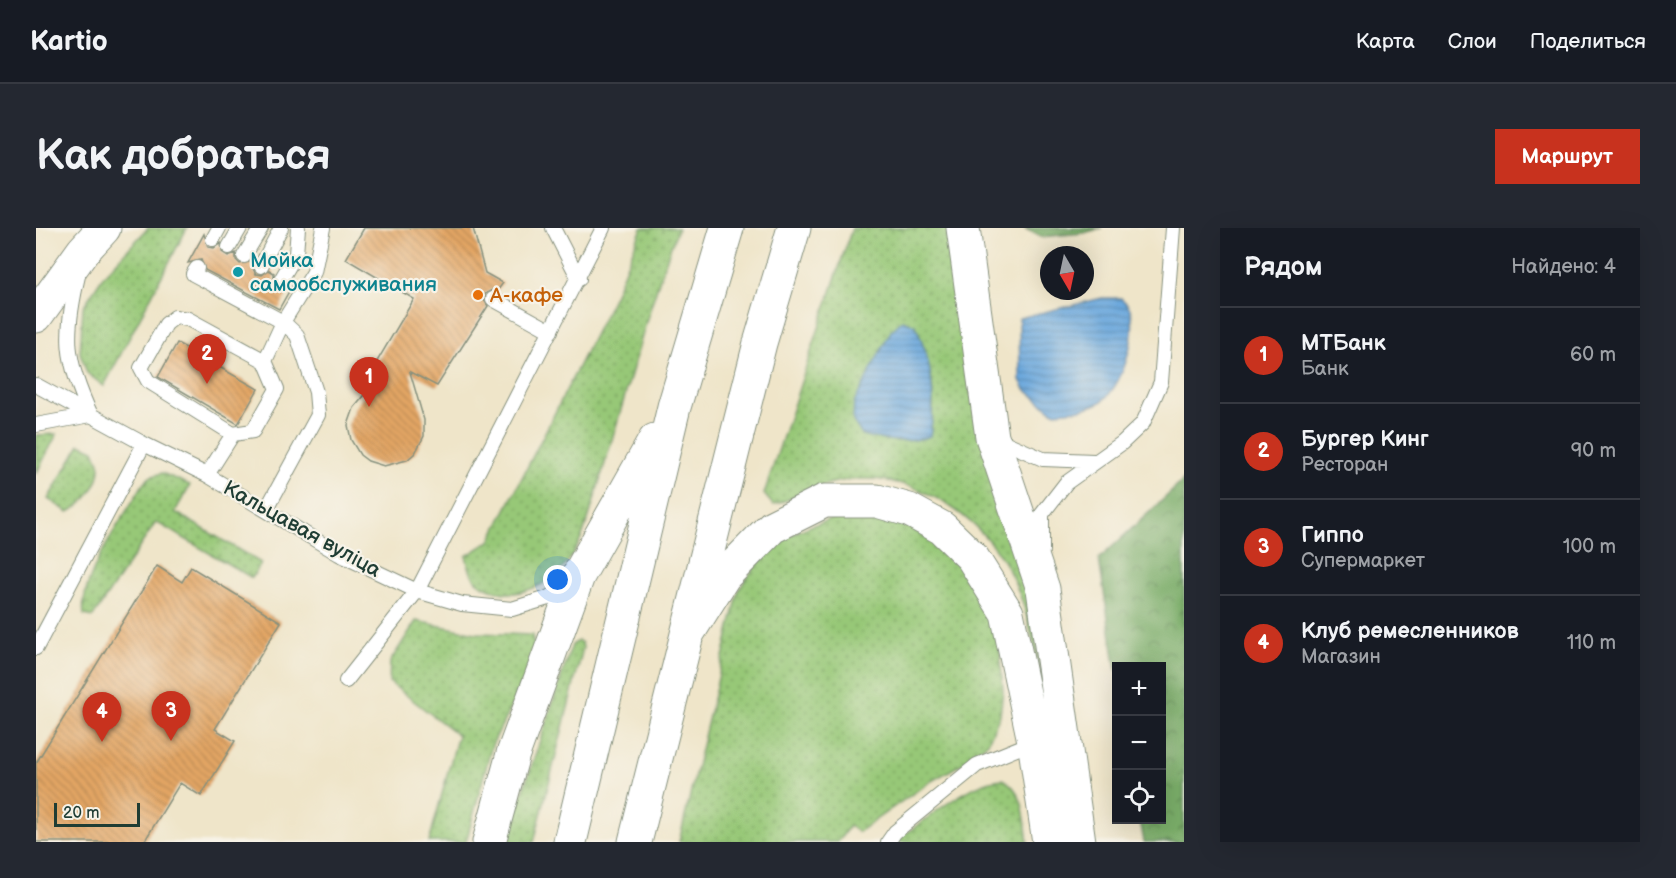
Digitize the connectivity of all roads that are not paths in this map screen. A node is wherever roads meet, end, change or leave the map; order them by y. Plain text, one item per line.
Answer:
1 (240, 228) edge
2 (261, 228) edge
3 (281, 228) edge
4 (298, 228) edge
5 (323, 228) edge
6 (553, 228) edge
7 (603, 228) edge
8 (727, 228) edge
9 (794, 228) edge
10 (963, 228) edge
11 (1173, 228) edge
12 (94, 240) edge
13 (229, 247) dead end
14 (244, 256) dead end
15 (261, 266) dead end
16 (197, 268) dead end
17 (282, 278) dead end
18 (579, 279) junction
19 (493, 299) dead end
20 (36, 316) edge
21 (283, 322) junction
22 (551, 331) junction
23 (265, 361) junction
24 (36, 385) edge
25 (674, 407) junction
26 (91, 415) junction
27 (36, 425) edge
28 (233, 434) junction
29 (992, 437) junction
30 (144, 444) junction
31 (1094, 461) junction
32 (207, 475) junction
33 (266, 510) junction
34 (578, 576) junction
35 (1043, 590) junction
36 (417, 591) junction
37 (688, 633) junction
38 (36, 648) edge
39 (346, 681) dead end
40 (1049, 739) junction
41 (650, 783) junction
42 (489, 842) edge
43 (570, 842) edge
44 (635, 842) edge
45 (646, 842) edge
46 (888, 842) edge
47 (1048, 842) edge
48 (1079, 842) edge

1 - 13 lane
2 - 14 lane
3 - 15 lane
4 - 17 lane
5 - 21 lane
6 - 18 lane
7 - 18 lane
8 - 25 highway
9 - 37 highway
10 - 29 highway
11 - 31 lane
12 - 20 highway
12 - 26 lane
16 - 21 lane
18 - 22 lane
19 - 22 lane
21 - 23 lane
21 - 33 lane
22 - 36 lane
23 - 28 lane
23 - 28 lane
24 - 26 lane, Кальцавая вуліца
25 - 34 highway
25 - 43 highway
26 - 27 lane
26 - 30 lane, Кальцавая вуліца
28 - 32 lane
29 - 31 lane
29 - 35 highway
30 - 32 lane, Кальцавая вуліца
30 - 38 lane
31 - 35 lane
32 - 33 lane, Кальцавая вуліца
33 - 36 lane, Кальцавая вуліца
34 - 36 lane, Кальцавая вуліца
34 - 42 highway
35 - 40 highway
36 - 39 lane
37 - 40 highway
37 - 41 highway
40 - 46 lane
40 - 47 highway
40 - 48 highway
41 - 44 highway
41 - 45 highway

